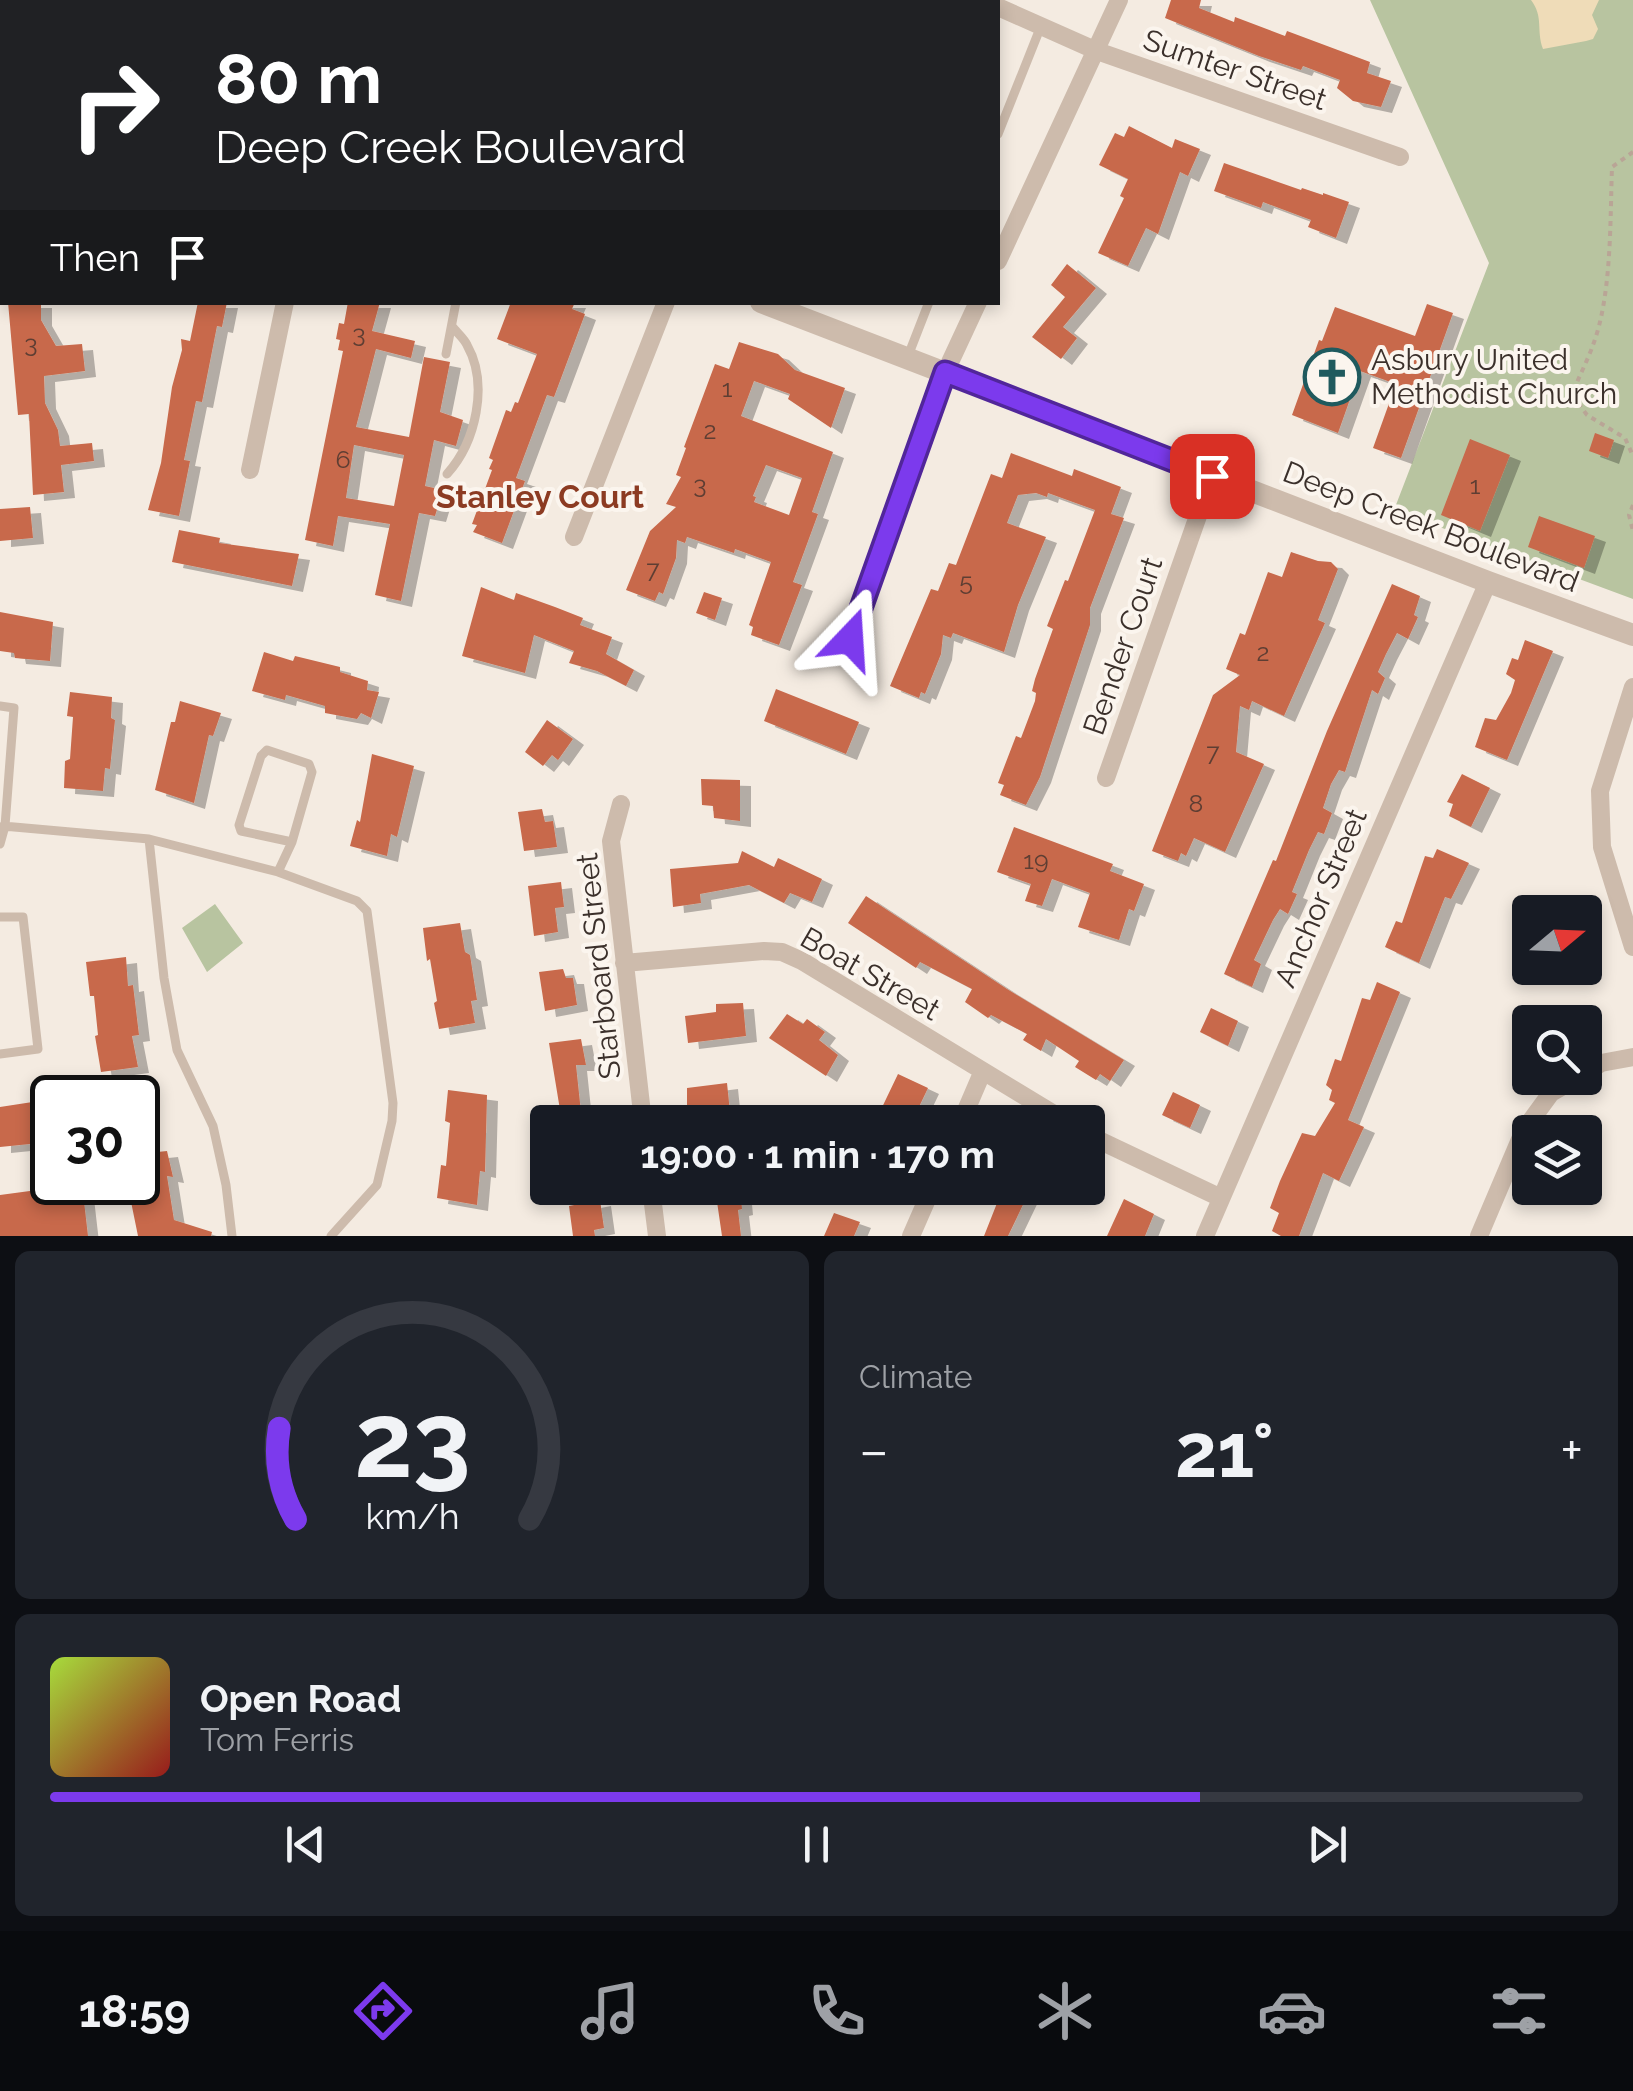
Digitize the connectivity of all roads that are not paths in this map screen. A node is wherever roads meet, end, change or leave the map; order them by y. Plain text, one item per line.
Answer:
1 (1119, 0) edge
2 (1000, 7) edge
3 (1041, 26) junction
4 (1097, 51) junction
5 (1000, 129) edge
6 (1400, 158) dead end
7 (1000, 257) edge
8 (285, 305) edge
9 (456, 305) edge
10 (665, 305) edge
11 (768, 305) edge
12 (928, 305) edge
13 (977, 305) edge
14 (452, 326) junction
15 (446, 354) dead end
16 (906, 358) junction
17 (945, 372) junction
18 (250, 470) dead end
19 (447, 474) dead end
20 (1212, 476) junction
21 (574, 537) dead end
22 (1488, 582) junction
23 (1633, 635) edge
24 (850, 639) dead end
25 (1633, 687) edge
26 (0, 706) edge
27 (1106, 778) dead end
28 (3, 796) edge
29 (620, 804) dead end
30 (2, 826) edge
31 (149, 839) junction
32 (292, 842) junction
33 (0, 844) edge
34 (278, 872) junction
35 (0, 917) edge
36 (1633, 947) edge
37 (624, 963) junction
38 (0, 1054) edge
39 (1633, 1057) edge
40 (1602, 1063) edge
41 (982, 1073) junction
42 (1550, 1095) edge
43 (641, 1105) edge
44 (968, 1105) edge
45 (1038, 1105) edge
46 (1105, 1142) edge
47 (1221, 1198) junction
48 (653, 1205) edge
49 (925, 1205) edge
50 (232, 1236) edge
51 (331, 1236) edge
52 (657, 1236) edge
53 (911, 1236) edge
54 (1205, 1236) edge
55 (1479, 1236) edge

1 - 4 street
2 - 3 street, Sumter Street
3 - 4 street, Sumter Street
3 - 5 lane
4 - 6 street, Sumter Street
4 - 7 street
8 - 18 street
9 - 14 lane
10 - 21 street
11 - 16 street, Deep Creek Boulevard
12 - 16 lane
13 - 17 street
14 - 15 lane
14 - 19 lane
16 - 17 street, Deep Creek Boulevard
17 - 20 street, Deep Creek Boulevard
17 - 24 street
20 - 22 street, Deep Creek Boulevard
20 - 27 street, Bender Court
22 - 23 street, Deep Creek Boulevard
22 - 47 street, Anchor Street
25 - 36 street
26 - 28 lane
28 - 30 lane
29 - 37 street, Starboard Street
30 - 31 lane
30 - 33 lane
31 - 34 lane
31 - 50 lane
32 - 32 lane
32 - 34 lane
34 - 51 lane
35 - 38 lane
37 - 41 street, Boat Street
37 - 43 street, Starboard Street
39 - 40 street
41 - 44 street
41 - 45 street, Boat Street
42 - 55 street
46 - 47 street
47 - 54 street, Anchor Street
48 - 52 street
49 - 53 street

